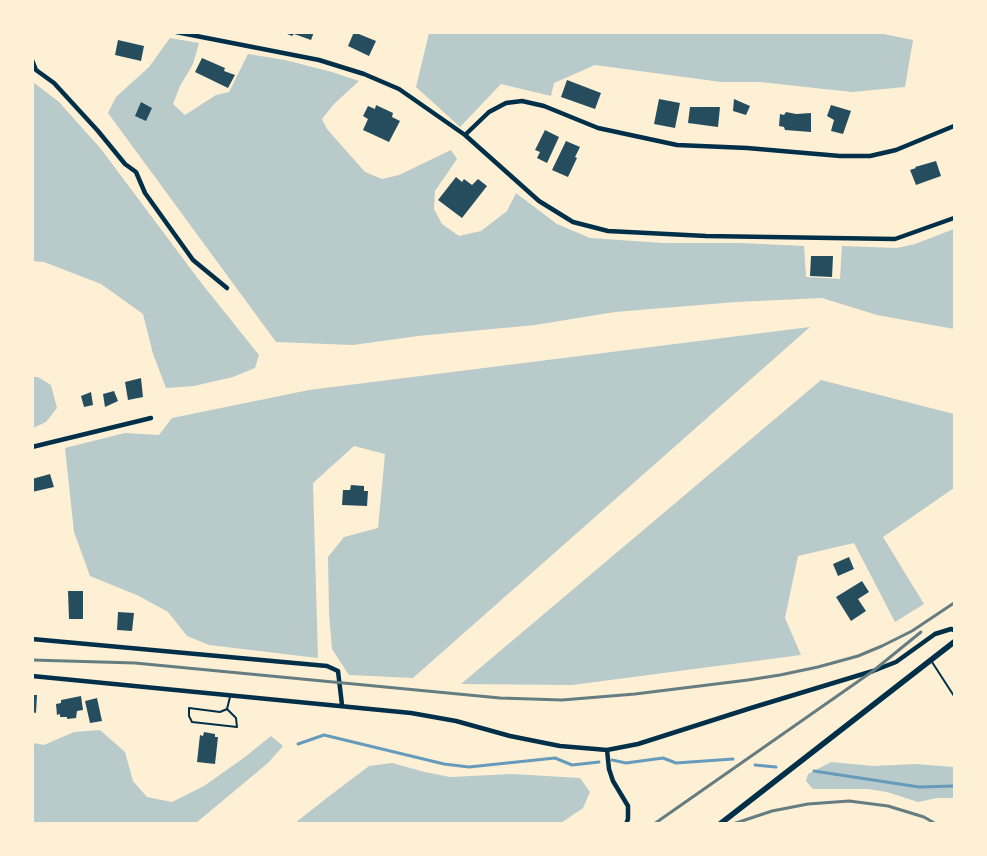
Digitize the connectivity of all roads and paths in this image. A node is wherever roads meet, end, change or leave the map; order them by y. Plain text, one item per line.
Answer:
1 (176, 32) edge
2 (32, 60) edge
3 (954, 126) edge
4 (465, 135) junction
5 (954, 218) edge
6 (227, 288) dead end
7 (151, 418) dead end
8 (32, 447) edge
9 (954, 630) edge
10 (32, 639) edge
11 (954, 642) edge
12 (931, 660) junction
13 (32, 676) edge
14 (230, 694) junction
15 (954, 696) edge
16 (342, 705) junction
17 (227, 709) junction
18 (607, 750) junction
19 (626, 824) edge
20 (720, 824) edge

1 - 4 street
2 - 6 street
3 - 4 street
4 - 5 street
7 - 8 street
9 - 18 street
10 - 16 street
11 - 12 main road
12 - 15 lane
12 - 20 main road
13 - 14 street
14 - 16 street
14 - 17 lane
16 - 18 street
17 - 17 lane
18 - 19 street

